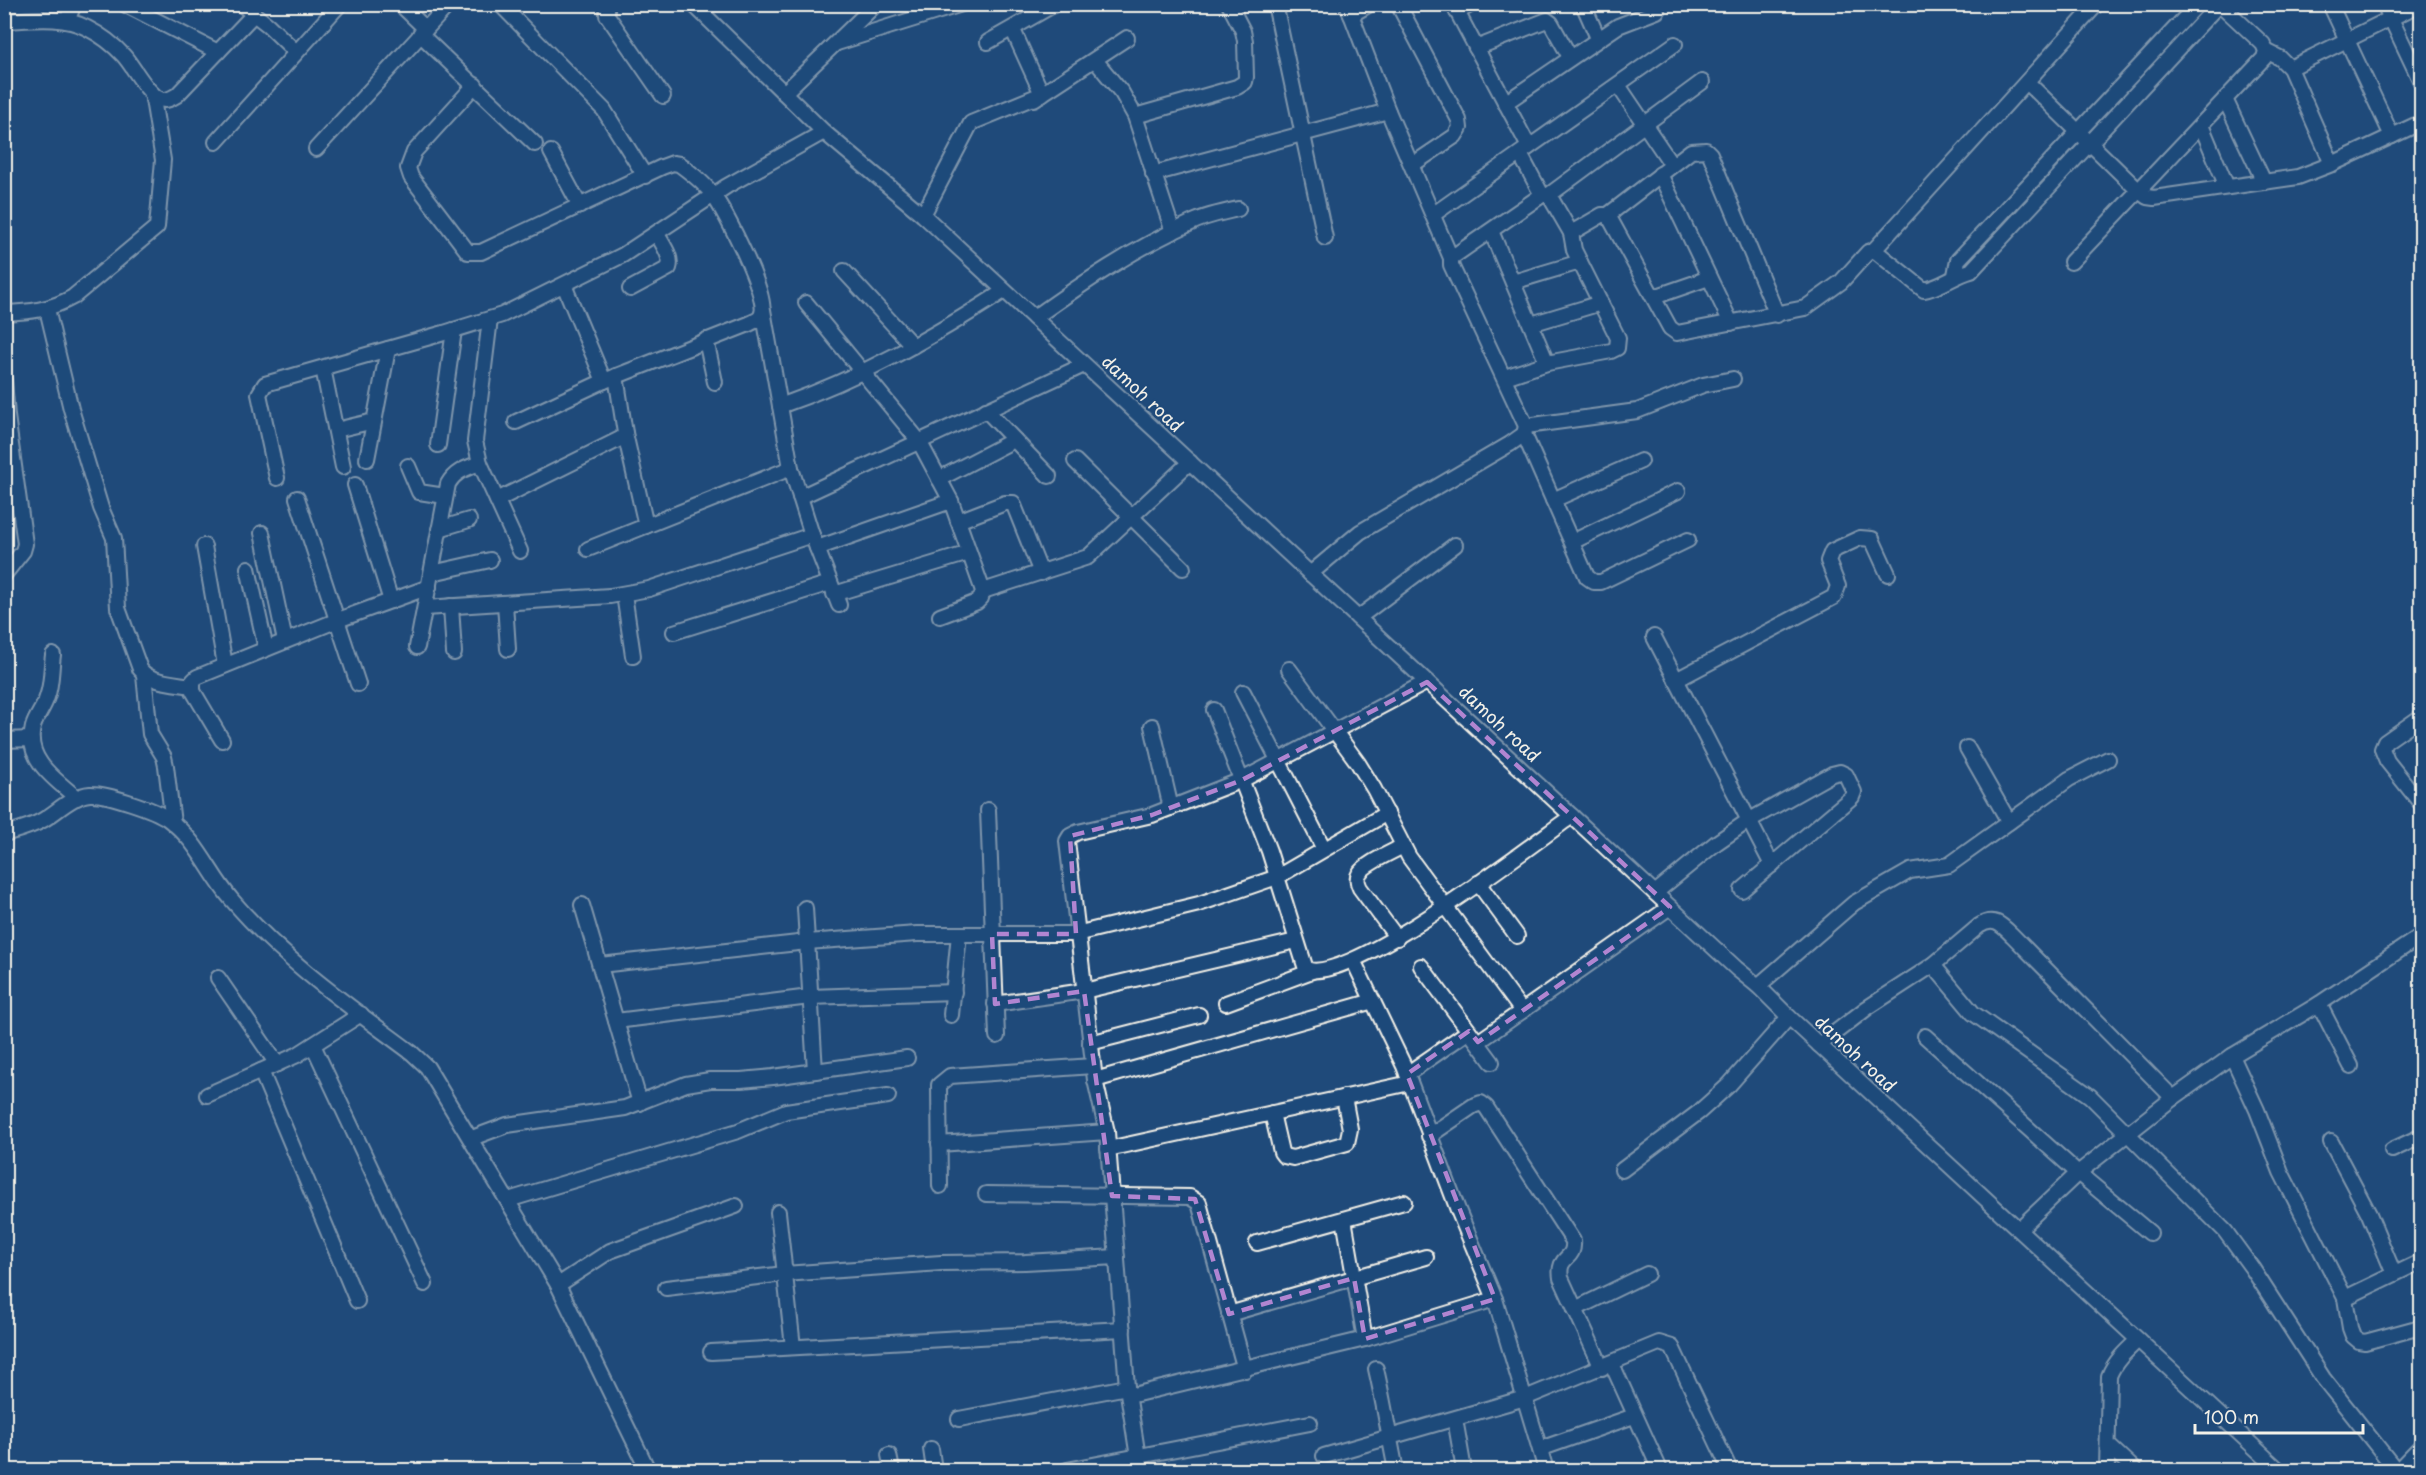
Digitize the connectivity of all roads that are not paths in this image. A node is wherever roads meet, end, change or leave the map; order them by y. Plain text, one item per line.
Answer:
1 (74, 4) edge
2 (124, 4) edge
3 (242, 4) edge
4 (400, 4) edge
5 (449, 4) edge
6 (500, 4) edge
7 (607, 4) edge
8 (693, 4) edge
9 (876, 4) edge
10 (962, 4) edge
11 (1055, 4) edge
12 (1229, 4) edge
13 (1275, 4) edge
14 (1370, 4) edge
15 (1398, 4) edge
16 (1472, 4) edge
17 (1583, 4) edge
18 (2097, 4) edge
19 (2198, 4) edge
20 (2220, 4) edge
21 (2330, 4) edge
22 (2384, 4) edge
23 (2420, 4) edge
24 (335, 6) edge
25 (1455, 8) edge
26 (1349, 10) edge
27 (1032, 11) edge
28 (1657, 11) dead end
29 (254, 14) junction
30 (2391, 19) junction
31 (4, 21) edge
32 (67, 21) junction
33 (1013, 30) junction
34 (423, 31) junction
35 (1127, 38) dead end
36 (1598, 38) junction
37 (2347, 40) junction
38 (988, 42) dead end
39 (837, 43) junction
40 (1676, 44) dead end
41 (1476, 48) junction
42 (2266, 51) junction
43 (218, 52) junction
44 (296, 52) junction
45 (1570, 57) junction
46 (1095, 60) junction
47 (2290, 68) junction
48 (1702, 82) dead end
49 (2027, 82) junction
50 (2421, 84) edge
51 (475, 85) junction
52 (1618, 85) junction
53 (152, 93) junction
54 (784, 93) junction
55 (1042, 94) junction
56 (663, 96) dead end
57 (2225, 99) junction
58 (1505, 103) junction
59 (1017, 110) dead end
60 (1388, 111) junction
61 (1135, 116) junction
62 (2421, 122) edge
63 (1645, 124) junction
64 (2201, 125) junction
65 (824, 132) junction
66 (2079, 133) junction
67 (1302, 135) junction
68 (2392, 136) junction
69 (216, 141) dead end
70 (535, 144) dead end
71 (2090, 144) junction
72 (316, 149) dead end
73 (1524, 151) junction
74 (551, 152) dead end
75 (2332, 164) junction
76 (1412, 165) junction
77 (1672, 165) junction
78 (1153, 174) junction
79 (1660, 174) junction
80 (645, 176) junction
81 (2264, 182) junction
82 (2227, 187) junction
83 (2139, 191) junction
84 (713, 194) junction
85 (1545, 195) junction
86 (580, 206) junction
87 (1238, 209) dead end
88 (1434, 214) junction
89 (923, 215) junction
90 (1608, 215) junction
91 (1491, 231) junction
92 (1173, 232) junction
93 (1571, 233) junction
94 (657, 234) junction
95 (1325, 238) dead end
96 (1874, 250) junction
97 (1451, 258) junction
98 (1581, 262) junction
99 (2071, 262) dead end
100 (844, 272) dead end
101 (1955, 275) junction
102 (1709, 278) junction
103 (1513, 282) junction
104 (564, 285) junction
105 (630, 289) dead end
106 (1004, 291) junction
107 (1654, 297) junction
108 (806, 303) dead end
109 (1601, 303) junction
110 (46, 309) junction
111 (763, 310) junction
112 (4, 313) edge
113 (1777, 315) junction
114 (1034, 318) junction
115 (490, 319) junction
116 (1731, 323) junction
117 (1531, 324) junction
118 (454, 330) junction
119 (706, 340) junction
120 (913, 346) junction
121 (388, 349) junction
122 (1547, 363) junction
123 (1084, 364) junction
124 (323, 368) junction
125 (863, 373) junction
126 (1505, 377) junction
127 (610, 379) junction
128 (1733, 379) dead end
129 (4, 380) edge
130 (715, 382) dead end
131 (780, 406) junction
132 (986, 410) junction
133 (374, 421) junction
134 (516, 422) dead end
135 (336, 430) junction
136 (1525, 430) junction
137 (625, 433) junction
138 (1014, 440) junction
139 (919, 441) junction
140 (438, 446) dead end
141 (367, 459) dead end
142 (1075, 461) dead end
143 (1641, 461) dead end
144 (1190, 462) junction
145 (480, 463) junction
146 (408, 466) dead end
147 (343, 467) dead end
148 (791, 468) junction
149 (1049, 476) dead end
150 (277, 478) dead end
151 (939, 479) junction
152 (355, 485) dead end
153 (1678, 491) dead end
154 (445, 496) junction
155 (800, 497) junction
156 (297, 498) dead end
157 (497, 500) junction
158 (1553, 500) junction
159 (951, 501) junction
160 (1133, 517) junction
161 (469, 520) dead end
162 (958, 521) junction
163 (646, 526) junction
164 (439, 529) junction
165 (262, 532) dead end
166 (1688, 540) dead end
167 (814, 541) junction
168 (1572, 542) junction
169 (1455, 545) dead end
170 (204, 546) dead end
171 (588, 549) dead end
172 (520, 551) dead end
173 (969, 553) junction
174 (490, 560) dead end
175 (248, 568) dead end
176 (1183, 568) dead end
177 (432, 573) junction
178 (1041, 573) junction
179 (1310, 574) junction
180 (1888, 574) dead end
181 (4, 575) edge
182 (429, 587) junction
183 (983, 591) junction
184 (624, 594) junction
185 (834, 594) junction
186 (391, 601) junction
187 (505, 603) junction
188 (451, 606) junction
189 (425, 608) junction
190 (940, 616) dead end
191 (1358, 618) junction
192 (338, 620) junction
193 (674, 632) dead end
194 (1654, 637) dead end
195 (285, 641) junction
196 (417, 647) dead end
197 (266, 649) junction
198 (508, 649) dead end
199 (454, 653) dead end
200 (53, 655) dead end
201 (633, 656) dead end
202 (225, 665) junction
203 (1289, 669) dead end
204 (144, 675) junction
205 (1676, 680) junction
206 (1427, 682) junction
207 (358, 684) dead end
208 (192, 686) junction
209 (1243, 692) dead end
210 (1214, 710) dead end
211 (2420, 720) edge
212 (1152, 726) dead end
213 (1335, 731) junction
214 (32, 739) junction
215 (4, 740) edge
216 (222, 740) dead end
217 (1967, 748) dead end
218 (2108, 759) dead end
219 (1278, 761) junction
220 (1242, 780) junction
221 (78, 798) junction
222 (2421, 805) edge
223 (1171, 808) junction
224 (988, 810) dead end
225 (1387, 813) junction
226 (1572, 816) junction
227 (1748, 820) junction
228 (2009, 822) junction
229 (173, 823) junction
230 (4, 834) edge
231 (1403, 846) junction
232 (1324, 849) junction
233 (1772, 865) junction
234 (1277, 877) junction
235 (1478, 883) junction
236 (1742, 890) dead end
237 (1655, 893) junction
238 (582, 905) dead end
239 (1444, 907) junction
240 (805, 908) dead end
241 (1671, 908) junction
242 (959, 934) junction
243 (992, 934) junction
244 (1076, 934) junction
245 (2421, 935) edge
246 (1517, 936) dead end
247 (1397, 938) junction
248 (1296, 941) junction
249 (807, 942) junction
250 (1353, 960) junction
251 (600, 965) junction
252 (1933, 965) junction
253 (1422, 966) dead end
254 (1312, 972) junction
255 (218, 978) dead end
256 (1758, 986) junction
257 (1084, 991) junction
258 (954, 992) junction
259 (810, 997) junction
260 (1373, 1001) junction
261 (1226, 1003) dead end
262 (995, 1004) junction
263 (2319, 1004) junction
264 (1522, 1011) junction
265 (361, 1014) junction
266 (951, 1015) dead end
267 (1199, 1015) dead end
268 (1789, 1017) junction
269 (616, 1021) junction
270 (997, 1036) dead end
271 (1925, 1036) dead end
272 (1473, 1037) junction
273 (1090, 1043) junction
274 (313, 1045) junction
275 (1819, 1045) junction
276 (2232, 1056) junction
277 (907, 1058) dead end
278 (1492, 1062) dead end
279 (277, 1064) junction
280 (2351, 1066) dead end
281 (261, 1071) junction
282 (815, 1071) junction
283 (1094, 1073) junction
284 (1409, 1079) junction
285 (2421, 1087) edge
286 (207, 1095) dead end
287 (888, 1096) dead end
288 (2421, 1096) edge
289 (1344, 1097) junction
290 (2173, 1098) junction
291 (640, 1103) junction
292 (1272, 1113) junction
293 (1107, 1132) junction
294 (2129, 1134) junction
295 (1429, 1136) junction
296 (2421, 1137) edge
297 (472, 1138) junction
298 (2331, 1143) dead end
299 (939, 1144) junction
300 (1108, 1149) junction
301 (2392, 1150) dead end
302 (1622, 1170) dead end
303 (2078, 1173) junction
304 (940, 1186) dead end
305 (986, 1194) dead end
306 (1112, 1196) junction
307 (508, 1200) junction
308 (1404, 1202) dead end
309 (736, 1206) dead end
310 (778, 1212) dead end
311 (1344, 1219) junction
312 (2019, 1229) junction
313 (2150, 1233) dead end
314 (1257, 1244) dead end
315 (1117, 1257) junction
316 (1426, 1257) dead end
317 (2421, 1261) edge
318 (784, 1274) junction
319 (1647, 1274) dead end
320 (2394, 1274) junction
321 (1354, 1278) junction
322 (425, 1284) dead end
323 (558, 1285) junction
324 (666, 1288) dead end
325 (2345, 1298) junction
326 (1496, 1299) junction
327 (357, 1301) dead end
328 (1575, 1309) junction
329 (1229, 1314) junction
330 (1122, 1329) junction
331 (2421, 1330) edge
332 (1365, 1339) junction
333 (2138, 1340) junction
334 (793, 1347) junction
335 (711, 1352) dead end
336 (1607, 1366) junction
337 (1376, 1369) dead end
338 (1245, 1370) junction
339 (1128, 1392) junction
340 (1525, 1398) junction
341 (1634, 1416) junction
342 (959, 1419) dead end
343 (1455, 1419) junction
344 (1310, 1423) dead end
345 (1389, 1438) junction
346 (2108, 1445) junction
347 (2421, 1445) edge
348 (931, 1449) dead end
349 (1540, 1449) junction
350 (889, 1455) dead end
351 (1324, 1456) dead end
352 (1138, 1463) edge
353 (648, 1470) edge
354 (892, 1470) edge
355 (934, 1470) edge
356 (1067, 1470) edge
357 (1396, 1470) edge
358 (1464, 1470) edge
359 (1546, 1470) edge
360 (1660, 1470) edge
361 (1731, 1470) edge
362 (2108, 1470) edge
363 (2135, 1470) edge
364 (2279, 1470) edge
365 (2397, 1470) edge

1 - 32 street
2 - 43 street
3 - 29 street
4 - 34 street
5 - 34 street
6 - 80 street
7 - 56 street
8 - 54 street, damoh road
9 - 39 street
10 - 39 street
11 - 27 street
12 - 61 street
13 - 67 street
14 - 26 street
15 - 76 street
16 - 25 street
17 - 36 street
18 - 49 street
19 - 66 street
20 - 42 street
20 - 71 street
21 - 37 street
22 - 30 street
23 - 30 street
24 - 44 street
25 - 41 street
26 - 60 street
27 - 33 street
28 - 36 street
29 - 43 street
29 - 44 street
30 - 37 street
30 - 50 street
31 - 32 street
32 - 53 street
33 - 38 street
33 - 55 street
34 - 51 street
34 - 72 street
35 - 46 street
36 - 45 street
37 - 47 street
37 - 68 street
39 - 54 street
40 - 52 street
41 - 45 street
41 - 58 street
42 - 47 street
42 - 57 street
43 - 53 street
44 - 69 street
45 - 58 street
46 - 55 street
46 - 61 street
47 - 75 street
48 - 63 street
49 - 66 street
49 - 96 street
51 - 70 street
51 - 86 street
52 - 63 street
52 - 73 street
53 - 110 street
54 - 65 street, damoh road
55 - 59 street
55 - 89 street
57 - 64 street
57 - 81 street
58 - 73 street
60 - 67 street
60 - 76 street
61 - 78 street
62 - 68 street
63 - 77 street
63 - 85 street
64 - 82 street
64 - 83 street
65 - 84 street
65 - 89 street, damoh road
66 - 71 street
66 - 101 street
67 - 78 street
67 - 95 street
68 - 75 street
71 - 83 street
71 - 101 street
73 - 85 street
73 - 88 street
74 - 86 street
75 - 81 street
76 - 88 street
77 - 79 street
77 - 113 street
78 - 92 street
79 - 90 street
79 - 102 street
80 - 84 street
80 - 86 street
81 - 82 street
82 - 83 street
83 - 99 street
84 - 94 street
84 - 111 street
85 - 91 street
85 - 93 street
87 - 92 street
88 - 97 street
89 - 106 street, damoh road
90 - 93 street
90 - 107 street
91 - 97 street
91 - 103 street
92 - 114 street
93 - 98 street
94 - 104 street
94 - 105 street
96 - 101 street
96 - 113 street
97 - 126 street
98 - 103 street
98 - 109 street
100 - 120 street
102 - 107 street
102 - 116 street
103 - 117 street
104 - 115 street
104 - 127 street
106 - 114 street, damoh road
106 - 120 street
107 - 116 street
108 - 125 street
109 - 117 street
109 - 122 street
110 - 112 street
110 - 204 street
111 - 119 street
111 - 131 street
113 - 116 street
114 - 123 street, damoh road
115 - 118 street
115 - 145 street
117 - 122 street
118 - 121 street
118 - 140 street
119 - 127 street
119 - 130 street
120 - 125 street
121 - 124 street
121 - 133 street
122 - 126 street
123 - 132 street
123 - 144 street, damoh road
124 - 135 street
124 - 150 street
125 - 131 street
125 - 139 street
126 - 136 street
127 - 134 street
127 - 137 street
128 - 136 street
129 - 181 street
131 - 148 street
132 - 138 street
132 - 139 street
133 - 135 street
133 - 141 street
135 - 147 street
136 - 158 street
136 - 179 street
137 - 157 street
137 - 163 street
138 - 149 street
138 - 151 street
139 - 151 street
139 - 155 street
142 - 160 street
143 - 158 street
144 - 160 street
144 - 179 street, damoh road
145 - 154 street
145 - 157 street
146 - 154 street
148 - 155 street
148 - 163 street
151 - 159 street
152 - 186 street
153 - 168 street
154 - 164 street
155 - 167 street
156 - 192 street
157 - 172 street
158 - 168 street
159 - 162 street
159 - 167 street
160 - 176 street
160 - 178 street
161 - 164 street
162 - 173 street
162 - 178 street
163 - 171 street
164 - 177 street
165 - 195 street
166 - 168 street
167 - 184 street
167 - 185 street
169 - 191 street
170 - 202 street
173 - 183 street
173 - 185 street
174 - 177 street
175 - 197 street
177 - 182 street
178 - 183 street
179 - 191 street, damoh road
180 - 205 street
182 - 186 street
182 - 189 street
183 - 190 street
184 - 187 street
184 - 201 street
185 - 193 street
186 - 192 street
187 - 188 street
187 - 198 street
188 - 189 street
188 - 199 street
189 - 196 street
191 - 206 street, damoh road
192 - 195 street
192 - 207 street
194 - 205 street
195 - 197 street
197 - 202 street
200 - 214 street
202 - 208 street
203 - 213 street
204 - 208 street
204 - 229 street
205 - 227 street
206 - 213 street
206 - 226 street, damoh road
208 - 216 street
209 - 219 street
210 - 220 street
211 - 222 street
212 - 223 street
213 - 219 street
213 - 225 street
214 - 215 street
214 - 221 street
217 - 228 street
218 - 228 street
219 - 220 street
219 - 232 street
220 - 223 street
220 - 234 street
221 - 229 street
221 - 230 street
223 - 244 street
224 - 243 street
225 - 231 street
225 - 232 street
226 - 235 street
226 - 237 street, damoh road
227 - 233 street
227 - 233 street
227 - 237 street
228 - 256 street
229 - 265 street
231 - 239 street
231 - 247 street
232 - 234 street
233 - 236 street
234 - 244 street
234 - 248 street
235 - 239 street
235 - 246 street
237 - 241 street, damoh road
238 - 251 street
239 - 247 street
239 - 264 street
240 - 249 street
241 - 256 street, damoh road
241 - 264 street
242 - 243 street
242 - 249 street
242 - 258 street
243 - 244 street
243 - 262 street
244 - 257 street
245 - 263 street
247 - 250 street
248 - 254 street
248 - 257 street
249 - 251 street
249 - 259 street
250 - 254 street
250 - 260 street
251 - 269 street
252 - 275 street
252 - 290 street
252 - 294 street
253 - 272 street
254 - 261 street
255 - 279 street
256 - 268 street, damoh road
257 - 262 street
257 - 273 street
258 - 259 street
258 - 266 street
259 - 269 street
259 - 282 street
260 - 283 street
260 - 284 street
262 - 270 street
263 - 276 street
263 - 280 street
264 - 272 street
265 - 274 street
265 - 297 street
267 - 273 street
268 - 275 street, damoh road
268 - 302 street
269 - 291 street
271 - 303 street
272 - 278 street
272 - 284 street
273 - 283 street
274 - 279 street
274 - 322 street
275 - 312 street, damoh road
276 - 290 street
276 - 325 street
277 - 282 street
279 - 281 street
281 - 286 street
281 - 327 street
282 - 291 street
283 - 293 street
283 - 299 street
284 - 289 street
284 - 295 street
285 - 288 street
287 - 307 street
289 - 292 street
289 - 292 street
290 - 294 street
291 - 297 street
292 - 300 street
293 - 299 street
293 - 300 street
294 - 303 street
294 - 365 street
295 - 326 street
295 - 328 street
296 - 301 street
297 - 307 street
298 - 320 street
299 - 304 street
300 - 306 street
303 - 312 street
303 - 313 street
305 - 306 street
306 - 315 street
306 - 329 street
307 - 323 street
308 - 311 street
309 - 323 street
310 - 318 street
311 - 314 street
311 - 321 street
312 - 333 street, damoh road
315 - 318 street
315 - 330 street
316 - 321 street
317 - 320 street
318 - 324 street
318 - 334 street
319 - 328 street
320 - 325 street
321 - 329 street
321 - 332 street
323 - 353 street
325 - 331 street
326 - 332 street
326 - 340 street
328 - 336 street
329 - 338 street
330 - 334 street
330 - 339 street
332 - 338 street
333 - 346 street
333 - 364 street, damoh road
334 - 335 street
336 - 340 street
336 - 341 street
336 - 361 street
337 - 345 street
338 - 339 street
339 - 342 street
339 - 352 street
340 - 343 street
340 - 349 street
341 - 349 street
341 - 360 street
343 - 345 street
343 - 358 street
344 - 352 street
345 - 351 street
345 - 357 street
346 - 362 street
346 - 363 street
347 - 365 street
348 - 355 street
349 - 359 street
350 - 354 street
352 - 356 street

